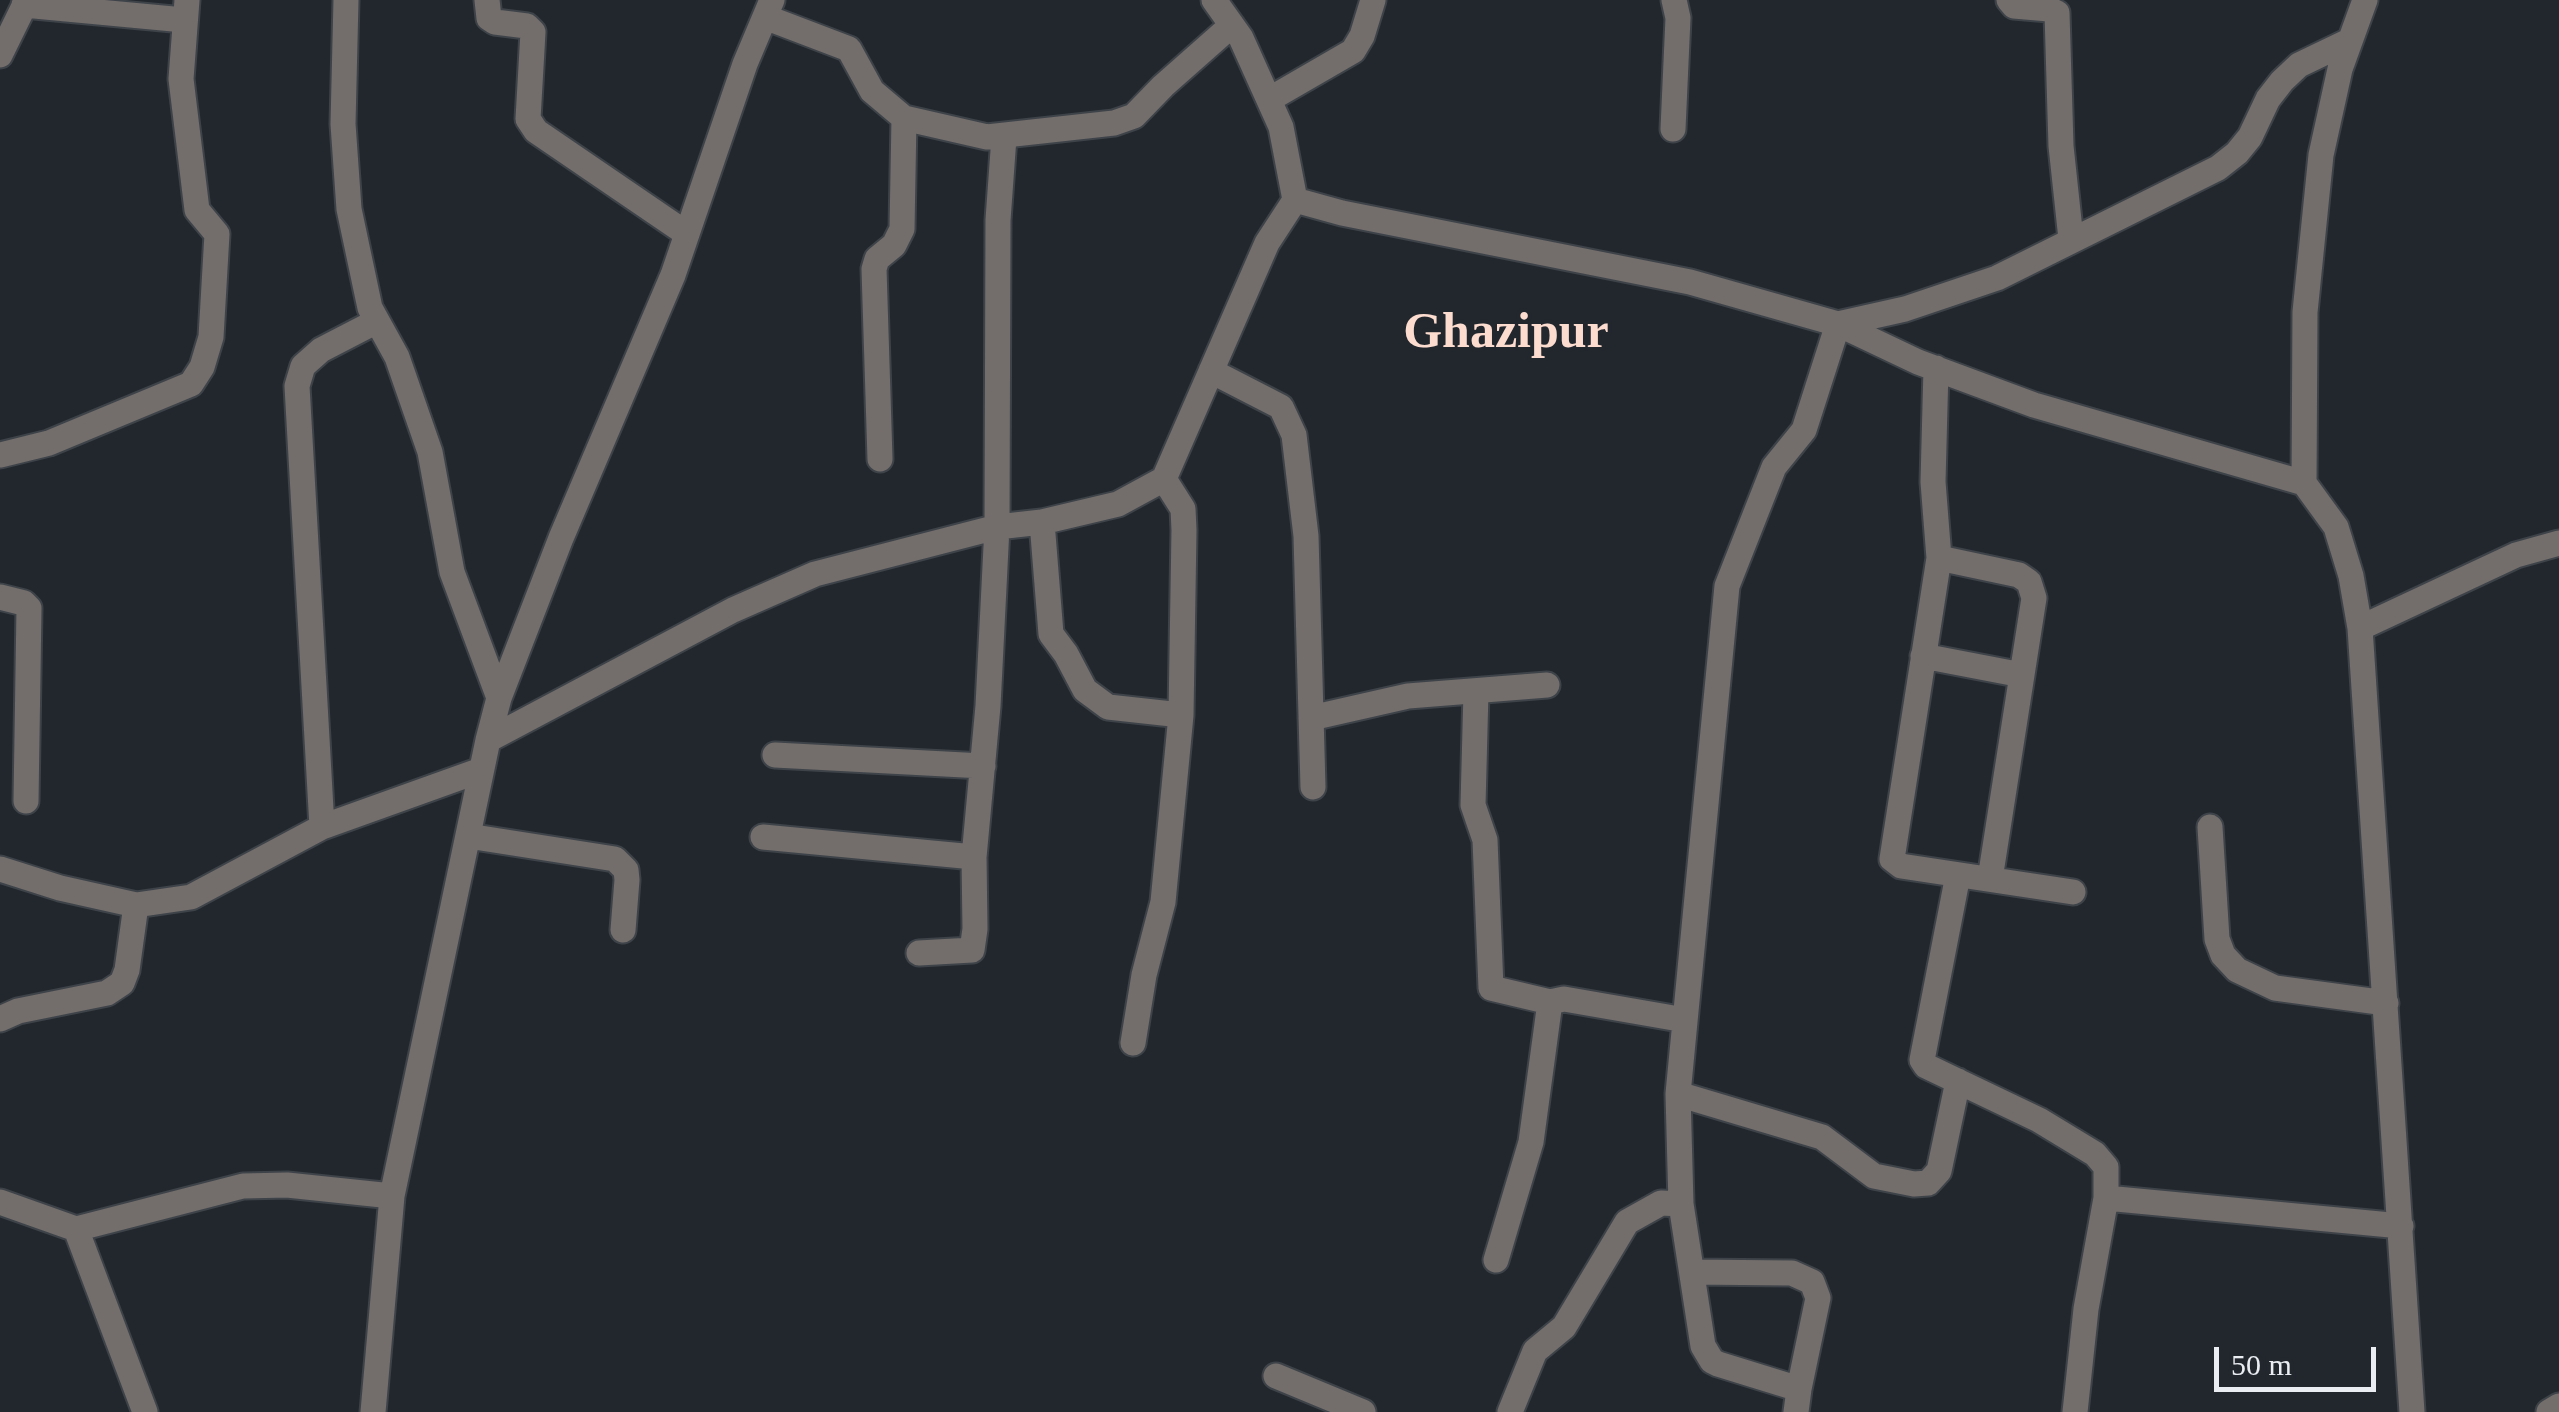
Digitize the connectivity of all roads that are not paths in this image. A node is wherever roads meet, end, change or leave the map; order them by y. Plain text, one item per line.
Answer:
1 (346, 0) edge
2 (487, 0) edge
3 (1214, 0) edge
4 (1243, 0) edge
5 (1374, 0) edge
6 (1674, 0) edge
7 (2009, 0) edge
8 (2365, 0) edge
9 (26, 3) edge
10 (769, 9) edge
11 (185, 10) edge
12 (1236, 31) junction
13 (2349, 41) junction
14 (0, 55) edge
15 (1270, 99) junction
16 (904, 118) junction
17 (1673, 130) dead end
18 (1004, 137) junction
19 (1295, 200) junction
20 (687, 234) junction
21 (2071, 240) junction
22 (377, 322) junction
23 (1838, 324) junction
24 (1936, 368) junction
25 (1211, 372) junction
26 (0, 454) edge
27 (880, 459) dead end
28 (1164, 479) junction
29 (2304, 483) junction
30 (1042, 522) junction
31 (997, 527) junction
32 (2559, 543) edge
33 (1939, 558) junction
34 (0, 596) edge
35 (2360, 628) junction
36 (1924, 656) junction
37 (2022, 675) junction
38 (1547, 685) dead end
39 (1476, 691) junction
40 (499, 698) junction
41 (1181, 715) junction
42 (1311, 718) junction
43 (488, 740) junction
44 (775, 755) dead end
45 (983, 766) junction
46 (482, 770) junction
47 (1313, 787) dead end
48 (26, 801) dead end
49 (2210, 827) dead end
50 (322, 828) junction
51 (468, 836) junction
52 (762, 837) dead end
53 (974, 857) junction
54 (0, 869) edge
55 (1958, 874) junction
56 (1990, 880) junction
57 (2073, 892) dead end
58 (136, 905) junction
59 (623, 930) dead end
60 (918, 953) dead end
61 (1550, 1002) junction
62 (2386, 1003) junction
63 (0, 1019) edge
64 (1685, 1020) junction
65 (1133, 1043) dead end
66 (1958, 1081) junction
67 (1678, 1094) junction
68 (392, 1196) junction
69 (2106, 1198) junction
70 (0, 1202) edge
71 (1681, 1204) junction
72 (2401, 1226) junction
73 (76, 1229) junction
74 (1496, 1260) dead end
75 (1692, 1272) junction
76 (1276, 1376) dead end
77 (1798, 1401) edge
78 (2559, 1406) edge
79 (145, 1412) edge
80 (373, 1412) edge
81 (1363, 1412) edge
82 (1510, 1412) edge
83 (2074, 1412) edge
84 (2412, 1412) edge
85 (2550, 1412) edge

1 - 22 street
2 - 20 street
3 - 12 street
4 - 12 street
5 - 15 street
6 - 17 street
7 - 21 street
8 - 13 street
9 - 11 street
9 - 14 street
10 - 16 street
10 - 20 street
11 - 26 street
12 - 15 street
12 - 18 street
13 - 21 street
13 - 29 street
15 - 19 street
16 - 18 street
16 - 27 street
18 - 31 street
19 - 23 street
19 - 25 street
20 - 40 street
21 - 23 street
22 - 40 street
22 - 50 street
23 - 24 street
23 - 64 street
24 - 29 street
24 - 33 street
25 - 28 street
25 - 42 street
28 - 30 street
28 - 41 street
29 - 35 street
30 - 31 street
30 - 41 street
31 - 43 street
31 - 45 street
32 - 35 street
33 - 36 street
33 - 37 street
34 - 48 street
35 - 62 street
36 - 37 street
36 - 55 street
37 - 56 street
38 - 39 street
39 - 42 street
39 - 61 street
40 - 43 street
41 - 65 street
42 - 47 street
43 - 46 street
44 - 45 street
45 - 53 street
46 - 50 street
46 - 51 street
49 - 62 street
50 - 58 street
51 - 59 street
51 - 68 street
52 - 53 street
53 - 60 street
54 - 58 street
55 - 56 street
55 - 66 street
56 - 57 street
58 - 63 street
61 - 64 street
61 - 74 street
62 - 72 street
64 - 67 street
66 - 67 street
66 - 69 street
67 - 71 street
68 - 73 street
68 - 80 street
69 - 72 street
69 - 83 street
70 - 73 street
71 - 75 street
71 - 82 street
72 - 84 street
73 - 79 street
75 - 77 street
75 - 77 street
76 - 81 street
78 - 85 street

